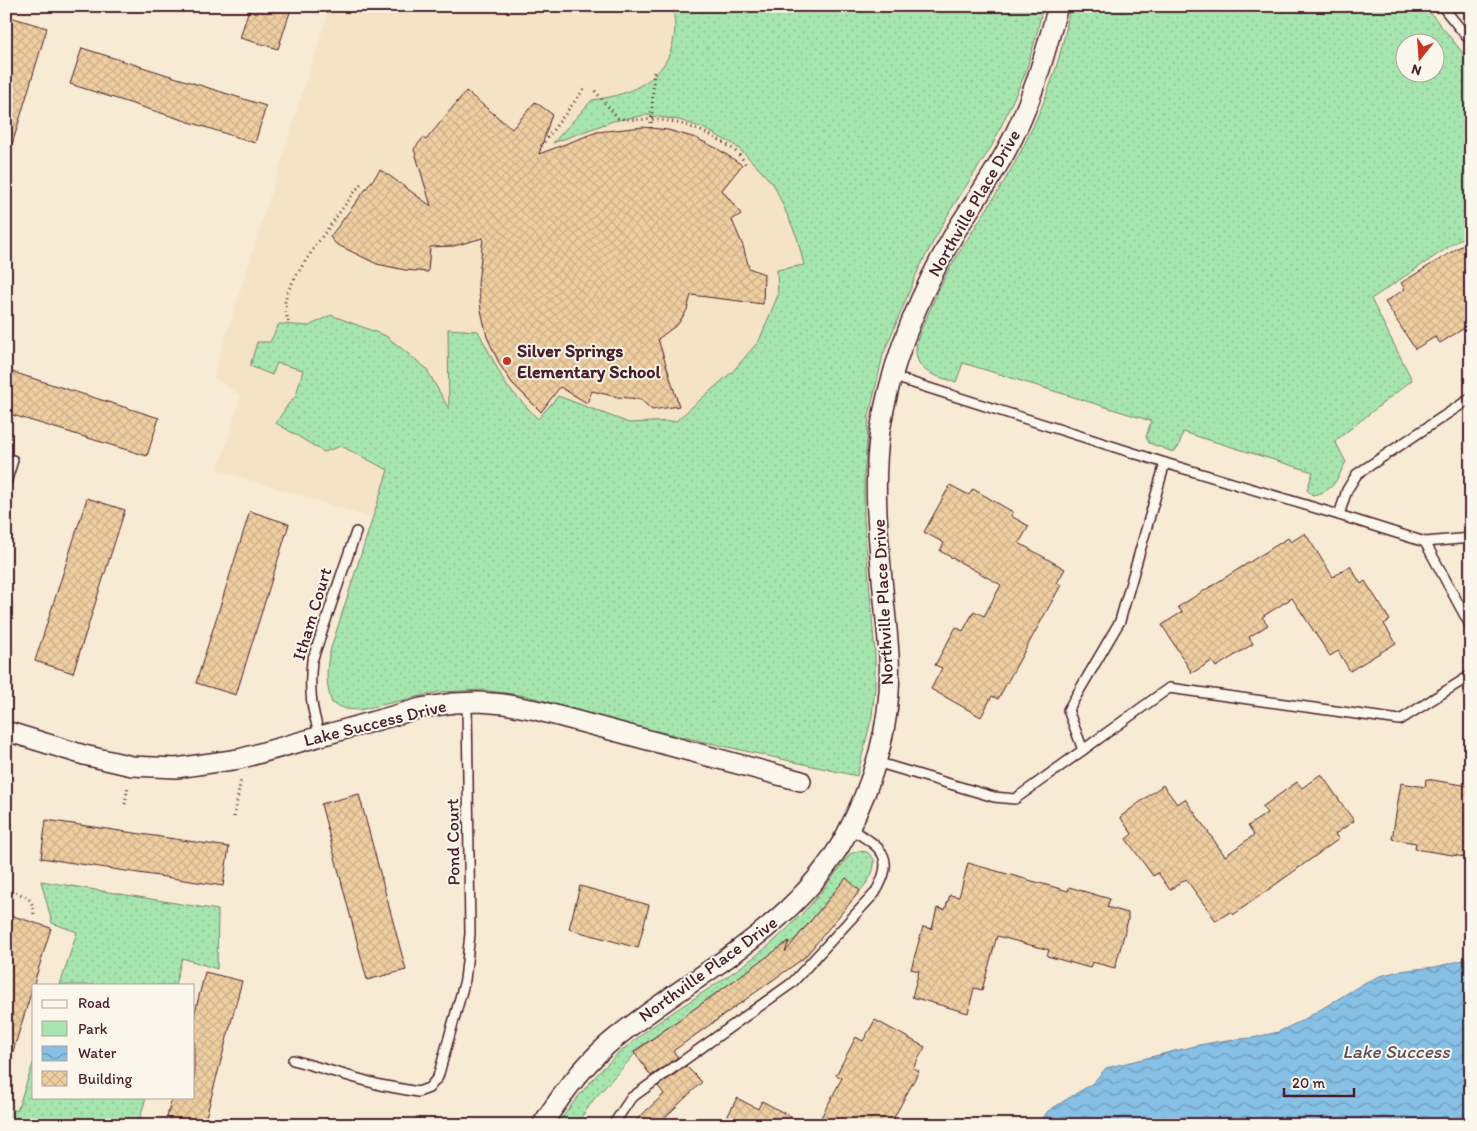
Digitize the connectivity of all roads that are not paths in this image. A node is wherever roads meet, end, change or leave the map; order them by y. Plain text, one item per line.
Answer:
1 (1058, 6) edge
2 (1442, 6) edge
3 (1471, 42) edge
4 (891, 376) junction
5 (1471, 398) edge
6 (13, 460) dead end
7 (1165, 463) junction
8 (6, 483) edge
9 (1339, 515) junction
10 (356, 532) dead end
11 (1471, 538) edge
12 (1425, 542) junction
13 (1471, 627) edge
14 (1471, 675) edge
15 (467, 703) junction
16 (7, 734) edge
17 (320, 735) junction
18 (1083, 750) junction
19 (876, 762) junction
20 (802, 781) dead end
21 (849, 828) junction
22 (293, 1060) dead end
23 (542, 1125) edge
24 (613, 1125) edge

1 - 4 street, Northville Place Drive
2 - 3 lane
4 - 7 lane
4 - 19 street, Northville Place Drive
5 - 9 lane
6 - 8 lane
7 - 9 lane
7 - 18 lane
9 - 12 lane
10 - 17 lane, Itham Court
11 - 12 lane
12 - 13 lane
14 - 18 lane
15 - 17 street, Lake Success Drive
15 - 20 street, Lake Success Drive
15 - 22 lane, Pond Court
16 - 17 street, Lake Success Drive
18 - 19 lane
19 - 21 street, Northville Place Drive
21 - 23 street, Northville Place Drive
21 - 24 lane

